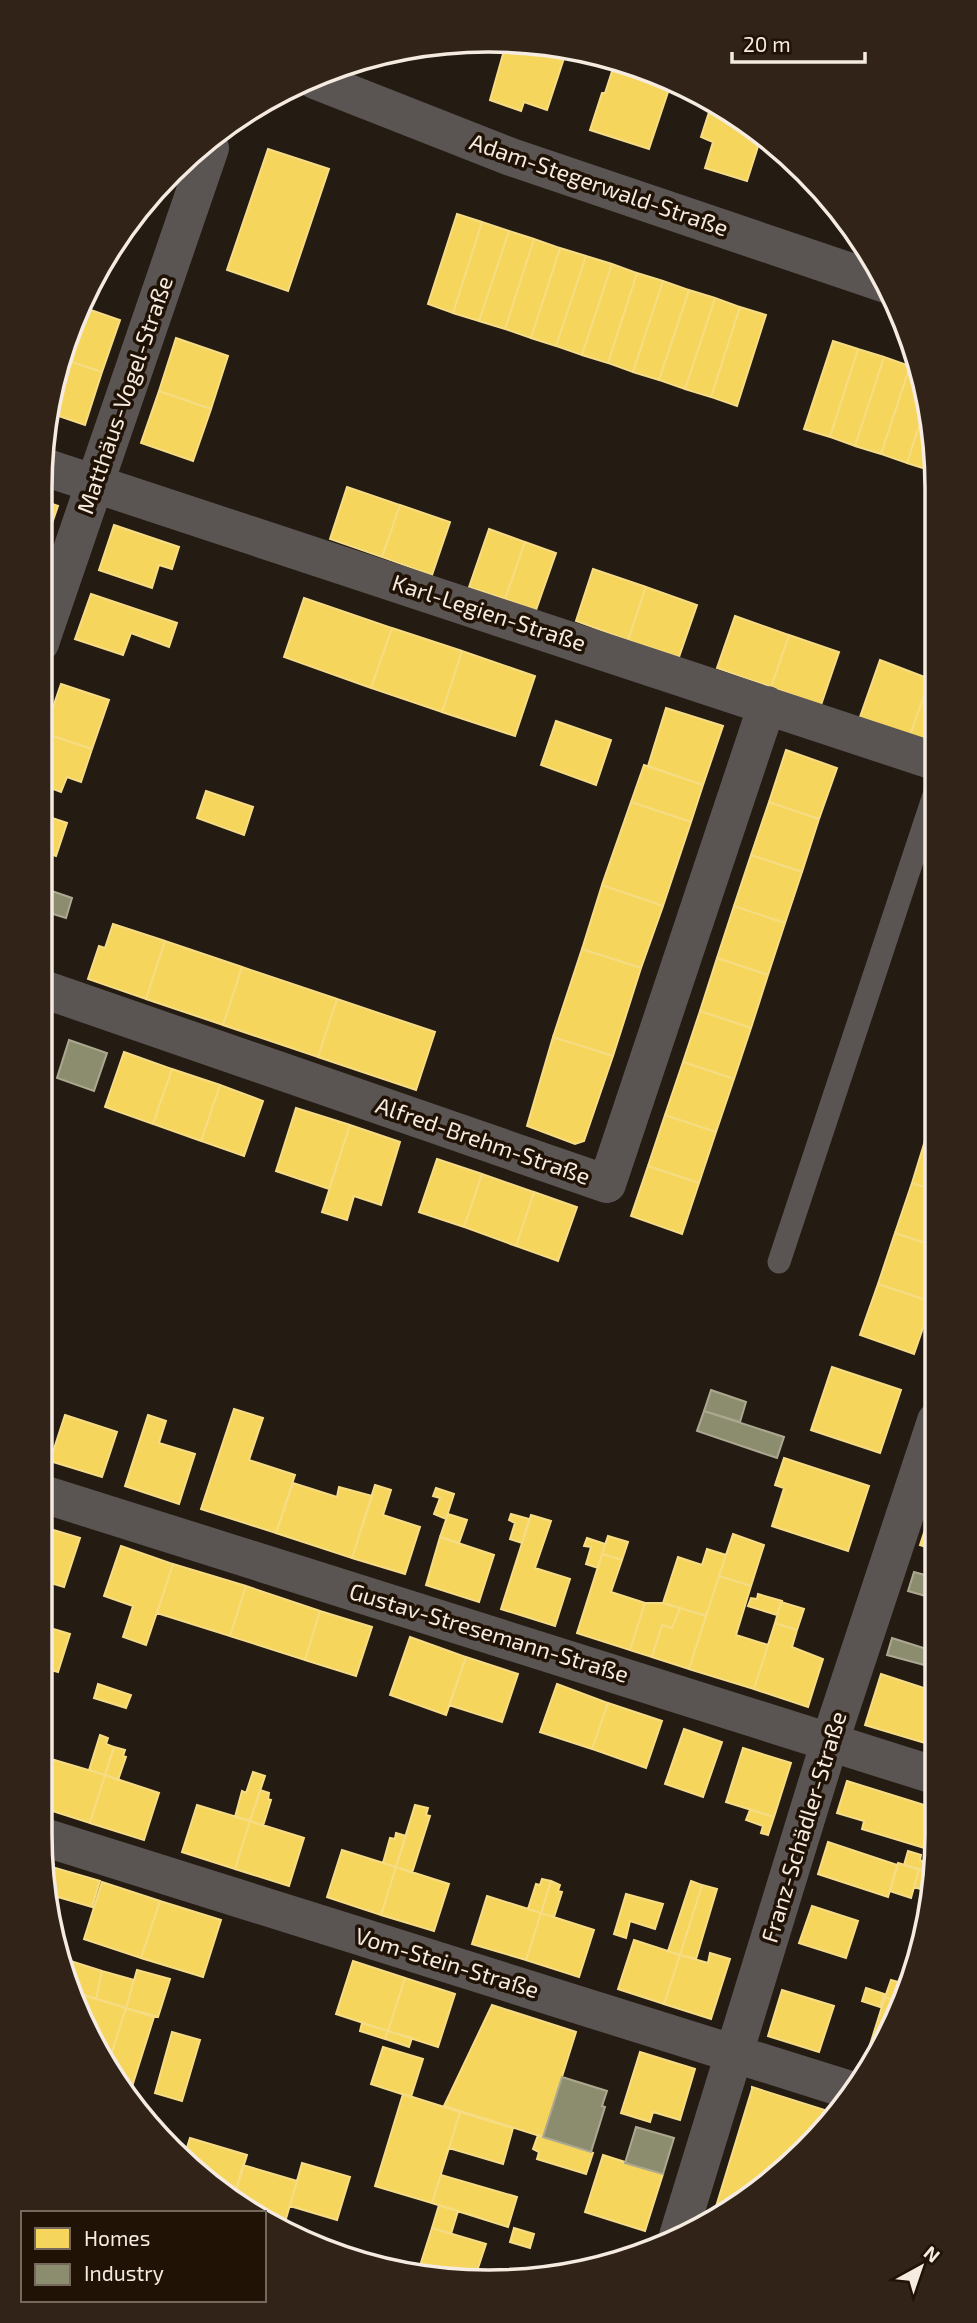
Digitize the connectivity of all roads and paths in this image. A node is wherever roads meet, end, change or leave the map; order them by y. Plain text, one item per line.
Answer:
1 (326, 84) edge
2 (207, 156) edge
3 (870, 279) edge
4 (53, 470) edge
5 (95, 484) junction
6 (53, 605) edge
7 (767, 705) junction
8 (925, 758) edge
9 (925, 822) edge
10 (53, 992) edge
11 (779, 1262) dead end
12 (925, 1454) edge
13 (53, 1497) edge
14 (830, 1741) junction
15 (925, 1772) edge
16 (53, 1840) edge
17 (733, 2053) junction
18 (843, 2088) edge
19 (681, 2226) edge

1 - 3 street, Adam-Stegerwald-Straße
2 - 5 street, Matthäus-Vogel-Straße
4 - 5 street, Karl-Legien-Straße
5 - 6 street, Matthäus-Vogel-Straße
5 - 7 street, Karl-Legien-Straße
7 - 8 street, Karl-Legien-Straße
7 - 10 street, Alfred-Brehm-Straße
9 - 11 lane
12 - 14 street, Franz-Schädler-Straße
13 - 14 street, Gustav-Stresemann-Straße
14 - 15 street, Gustav-Stresemann-Straße
14 - 17 street, Franz-Schädler-Straße
16 - 17 street, Vom-Stein-Straße
17 - 18 street, Vom-Stein-Straße
17 - 19 street, Franz-Schädler-Straße

